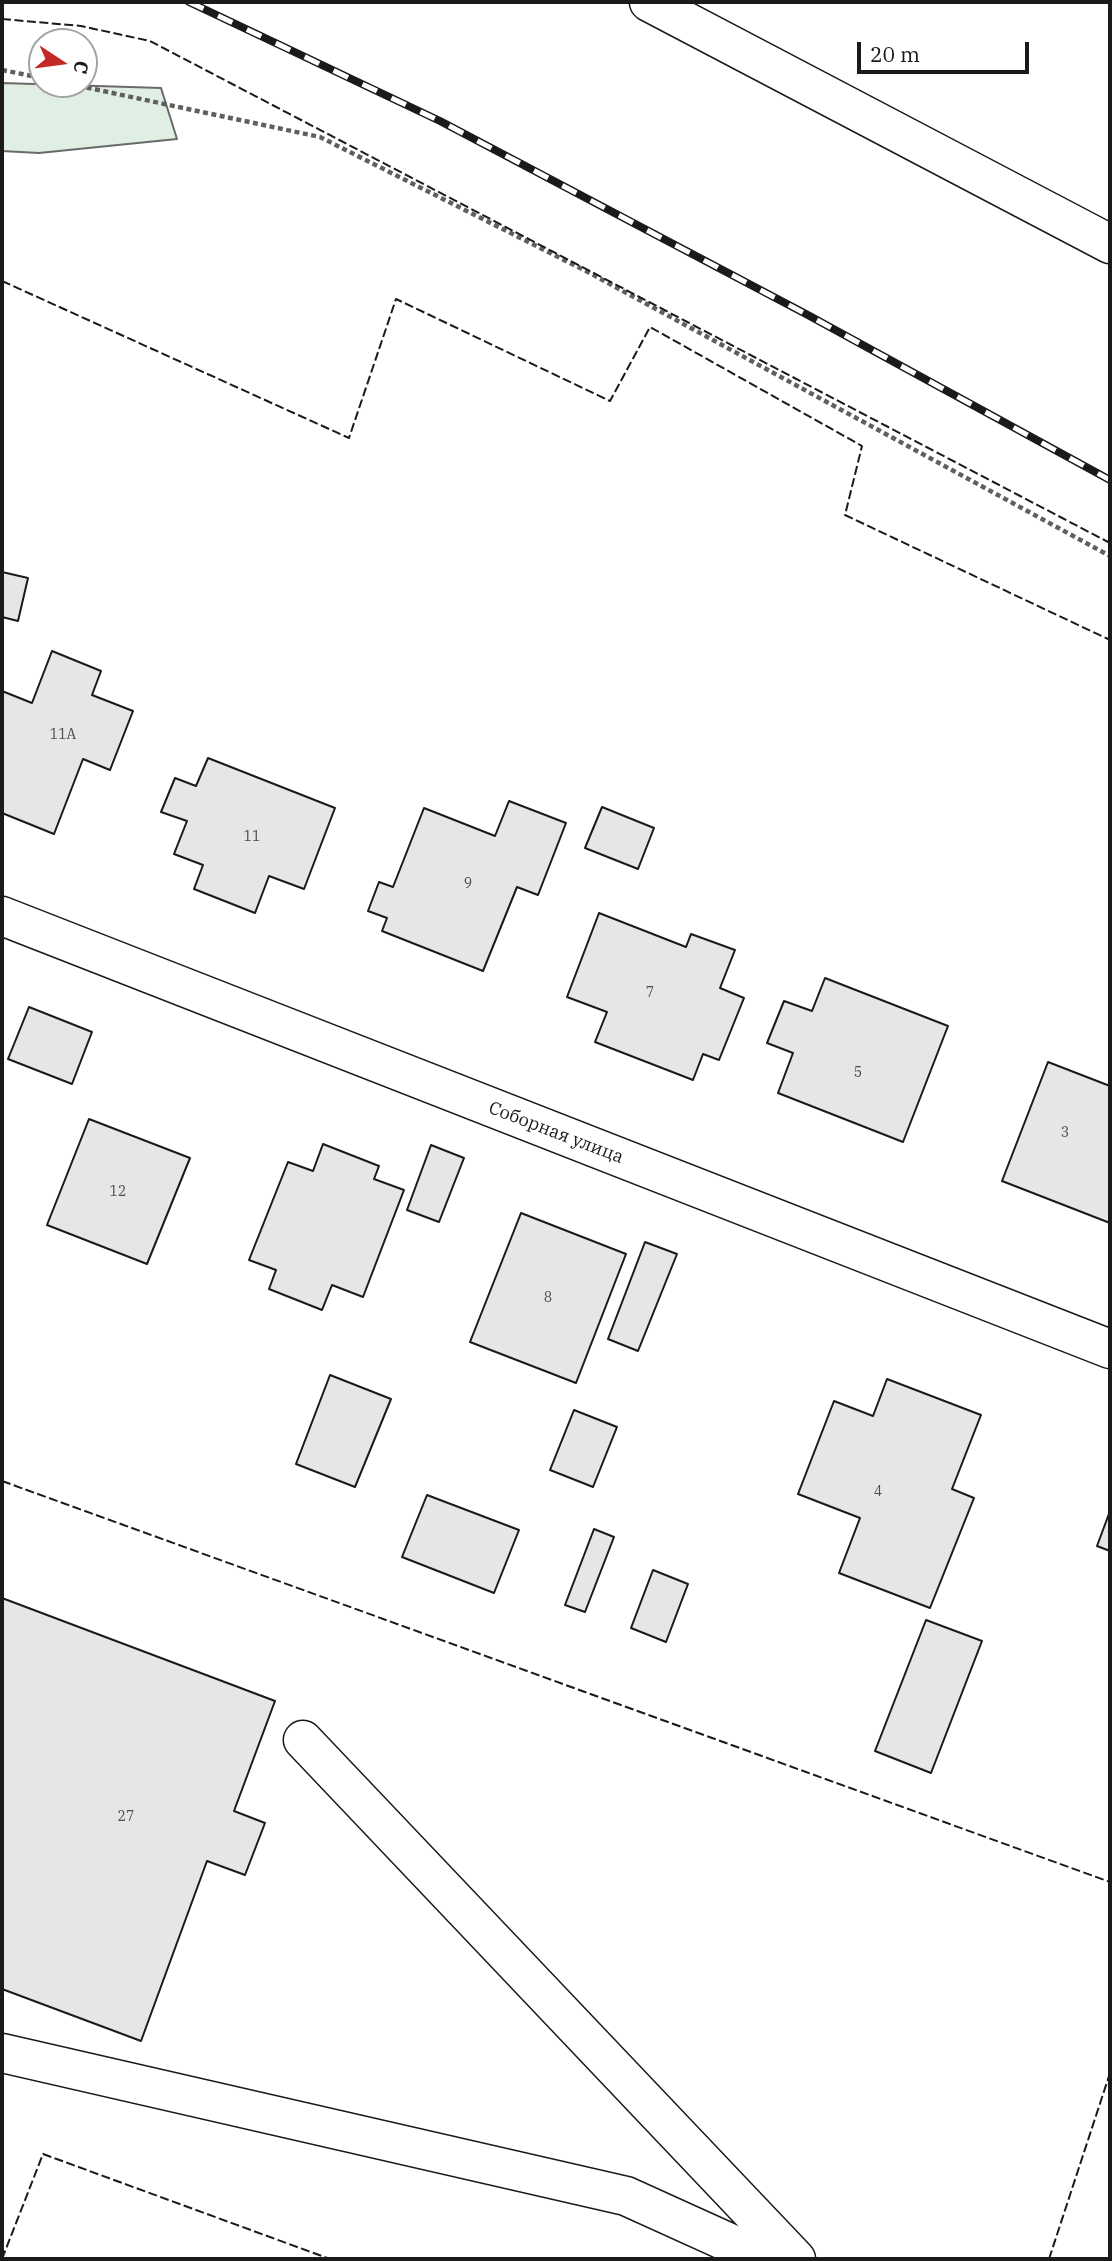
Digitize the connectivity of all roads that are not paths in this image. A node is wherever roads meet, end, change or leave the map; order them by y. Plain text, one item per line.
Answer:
1 (649, 2) edge
2 (1110, 244) edge
3 (2, 916) edge
4 (1110, 1349) edge
5 (303, 1740) dead end
6 (2, 2053) edge
7 (765, 2259) edge
8 (796, 2259) edge

1 - 2 street
3 - 4 street, Соборная улица
5 - 8 street
6 - 7 street

